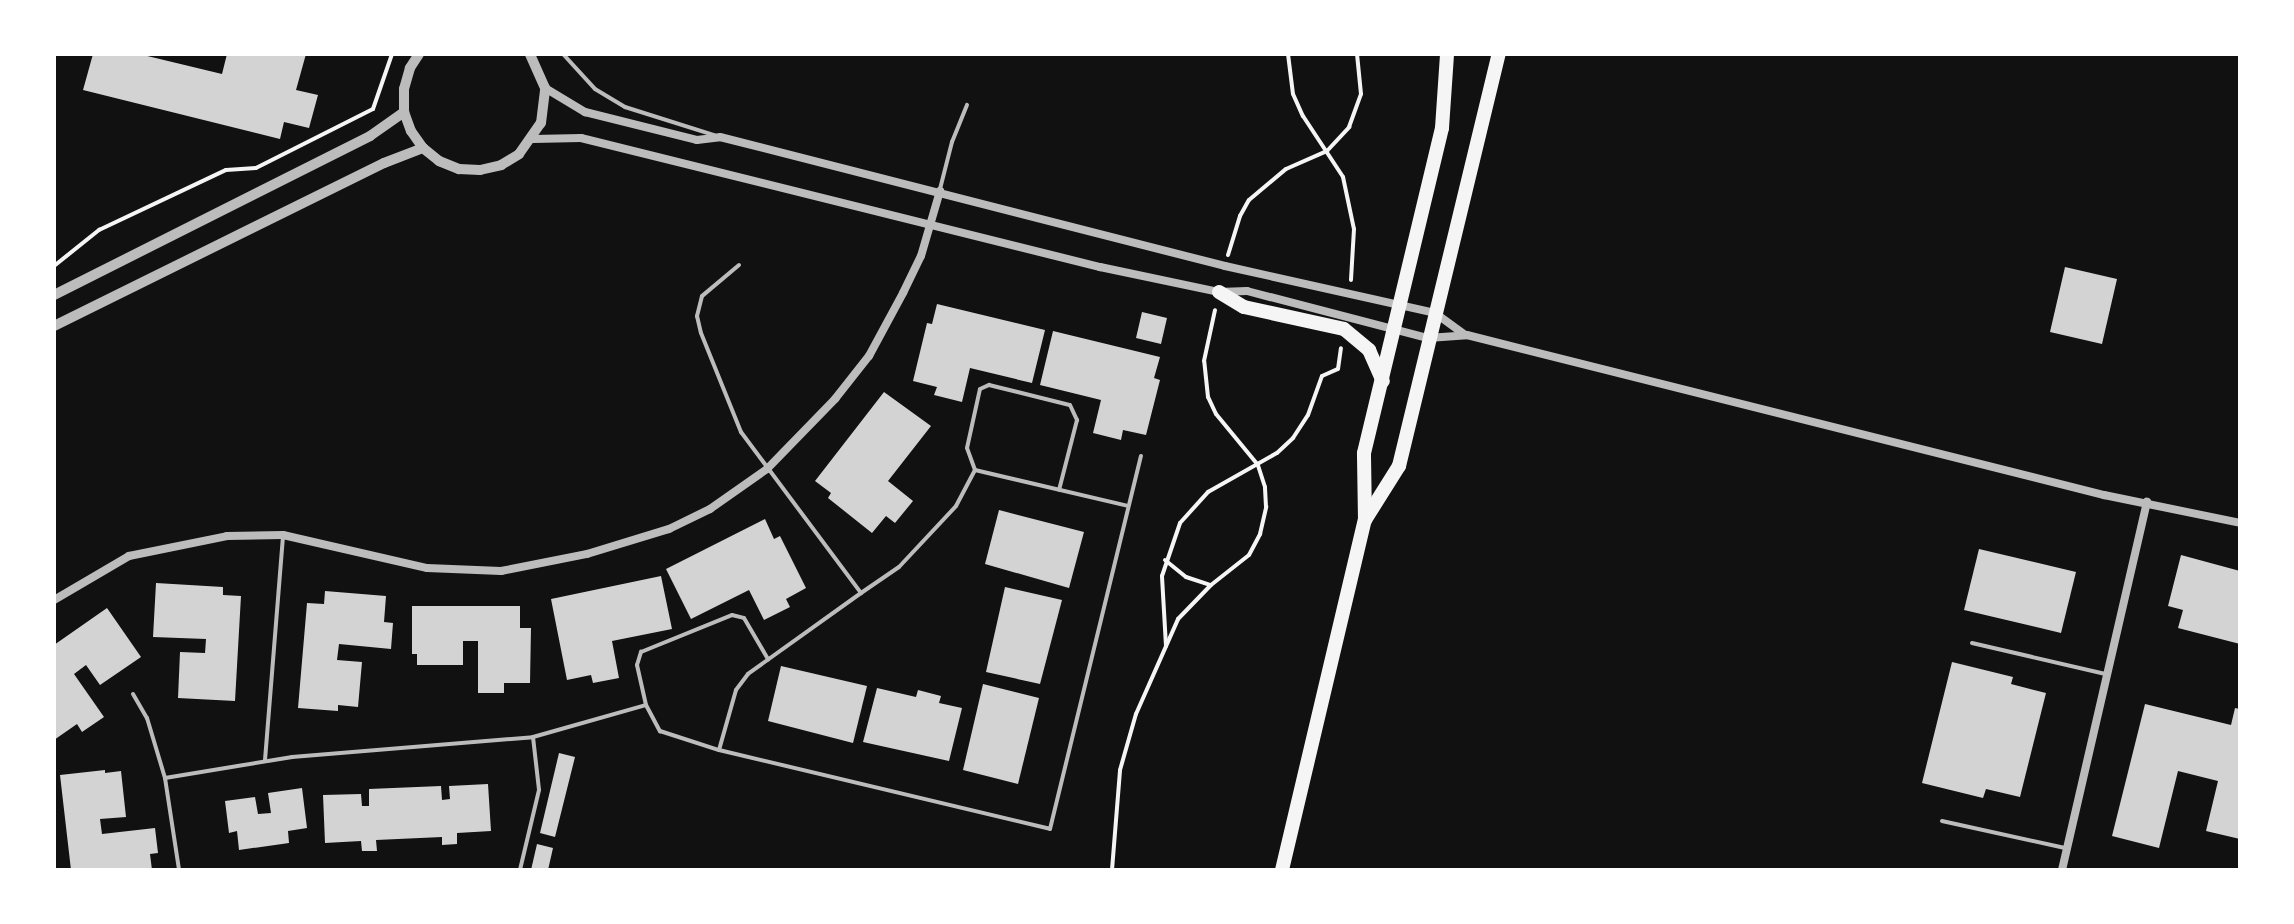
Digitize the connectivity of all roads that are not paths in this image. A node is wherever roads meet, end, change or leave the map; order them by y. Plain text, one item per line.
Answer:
1 (419, 54) edge
2 (530, 54) edge
3 (563, 54) edge
4 (1447, 54) edge
5 (1499, 54) edge
6 (545, 88) junction
7 (967, 105) dead end
8 (404, 112) junction
9 (720, 137) junction
10 (533, 139) junction
11 (423, 148) junction
12 (940, 191) junction
13 (930, 226) junction
14 (739, 265) dead end
15 (1219, 292) junction
16 (54, 295) edge
17 (1402, 304) junction
18 (1435, 313) junction
19 (54, 326) edge
20 (1395, 331) junction
21 (1467, 335) junction
22 (1428, 338) junction
23 (1383, 381) junction
24 (1141, 456) dead end
25 (767, 469) junction
26 (975, 470) junction
27 (1059, 490) junction
28 (2147, 502) junction
29 (1128, 506) junction
30 (1365, 520) junction
31 (2240, 523) edge
32 (283, 535) junction
33 (861, 593) junction
34 (54, 600) edge
35 (1972, 643) dead end
36 (768, 659) junction
37 (2107, 675) junction
38 (133, 694) dead end
39 (646, 705) junction
40 (533, 737) junction
41 (719, 750) junction
42 (265, 760) junction
43 (165, 778) junction
44 (1942, 821) dead end
45 (2067, 849) junction
46 (179, 870) edge
47 (520, 870) edge
48 (1282, 870) edge
49 (2062, 870) edge

1 - 8 street
2 - 6 street
3 - 9 lane
4 - 17 main road
5 - 18 main road
6 - 9 street
6 - 10 street
7 - 12 lane
8 - 11 street
8 - 16 street
9 - 12 street
10 - 11 street
10 - 13 street
11 - 19 street
12 - 13 street
12 - 17 street
13 - 15 street
13 - 25 street
14 - 25 lane
15 - 20 street
15 - 23 main road
17 - 18 street
17 - 20 main road
18 - 21 street
18 - 22 main road
20 - 22 street
20 - 23 main road
21 - 22 street
21 - 28 street
22 - 30 main road
23 - 30 main road
24 - 29 lane
25 - 32 street
25 - 33 lane
26 - 27 lane
26 - 27 lane
26 - 33 lane
27 - 29 lane
28 - 31 street
28 - 37 street
29 - 41 lane
30 - 48 main road
32 - 34 street
32 - 42 lane
33 - 36 lane
35 - 37 lane
36 - 39 lane
36 - 41 lane
37 - 45 street
38 - 43 lane
39 - 40 lane
39 - 41 lane
40 - 42 lane
40 - 47 lane
42 - 43 lane
43 - 46 lane
44 - 45 lane
45 - 49 street

